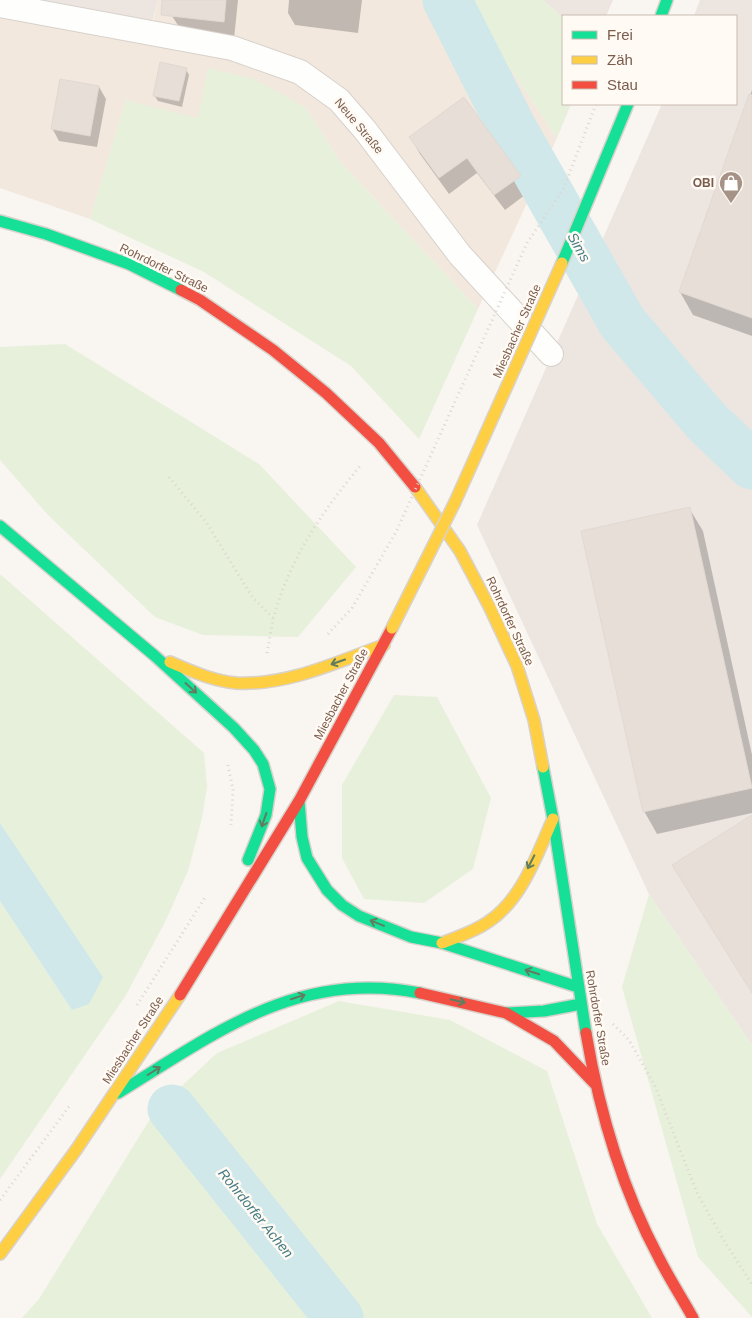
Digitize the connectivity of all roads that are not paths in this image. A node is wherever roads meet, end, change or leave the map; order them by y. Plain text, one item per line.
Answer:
1 (667, 0) edge
2 (0, 5) edge
3 (661, 15) edge
4 (628, 105) edge
5 (0, 221) edge
6 (551, 354) dead end
7 (0, 526) edge
8 (384, 645) junction
9 (155, 656) junction
10 (299, 801) junction
11 (553, 819) junction
12 (243, 868) dead end
13 (442, 943) junction
14 (197, 947) dead end
15 (190, 980) junction
16 (578, 987) junction
17 (581, 1004) junction
18 (506, 1013) junction
19 (595, 1084) junction
20 (113, 1096) junction
21 (0, 1254) edge
22 (693, 1318) edge

1 - 3 main road
2 - 6 street, Neue Straße
4 - 8 main road, Miesbacher Straße, bridge
5 - 11 main road, Rohrdorfer Straße
7 - 9 main road
8 -> 9 main road
8 - 10 main road, Miesbacher Straße
9 -> 12 main road
13 -> 10 main road
10 - 15 main road, Miesbacher Straße
11 -> 13 main road
11 - 16 main road, Rohrdorfer Straße
16 -> 13 main road
14 - 15 main road
15 - 20 main road, Miesbacher Straße
16 - 17 main road, Rohrdorfer Straße
17 - 18 main road
17 - 19 main road, Rohrdorfer Straße
18 - 19 main road
20 -> 18 main road
19 - 22 main road, Rohrdorfer Straße
20 - 21 main road, Miesbacher Straße

